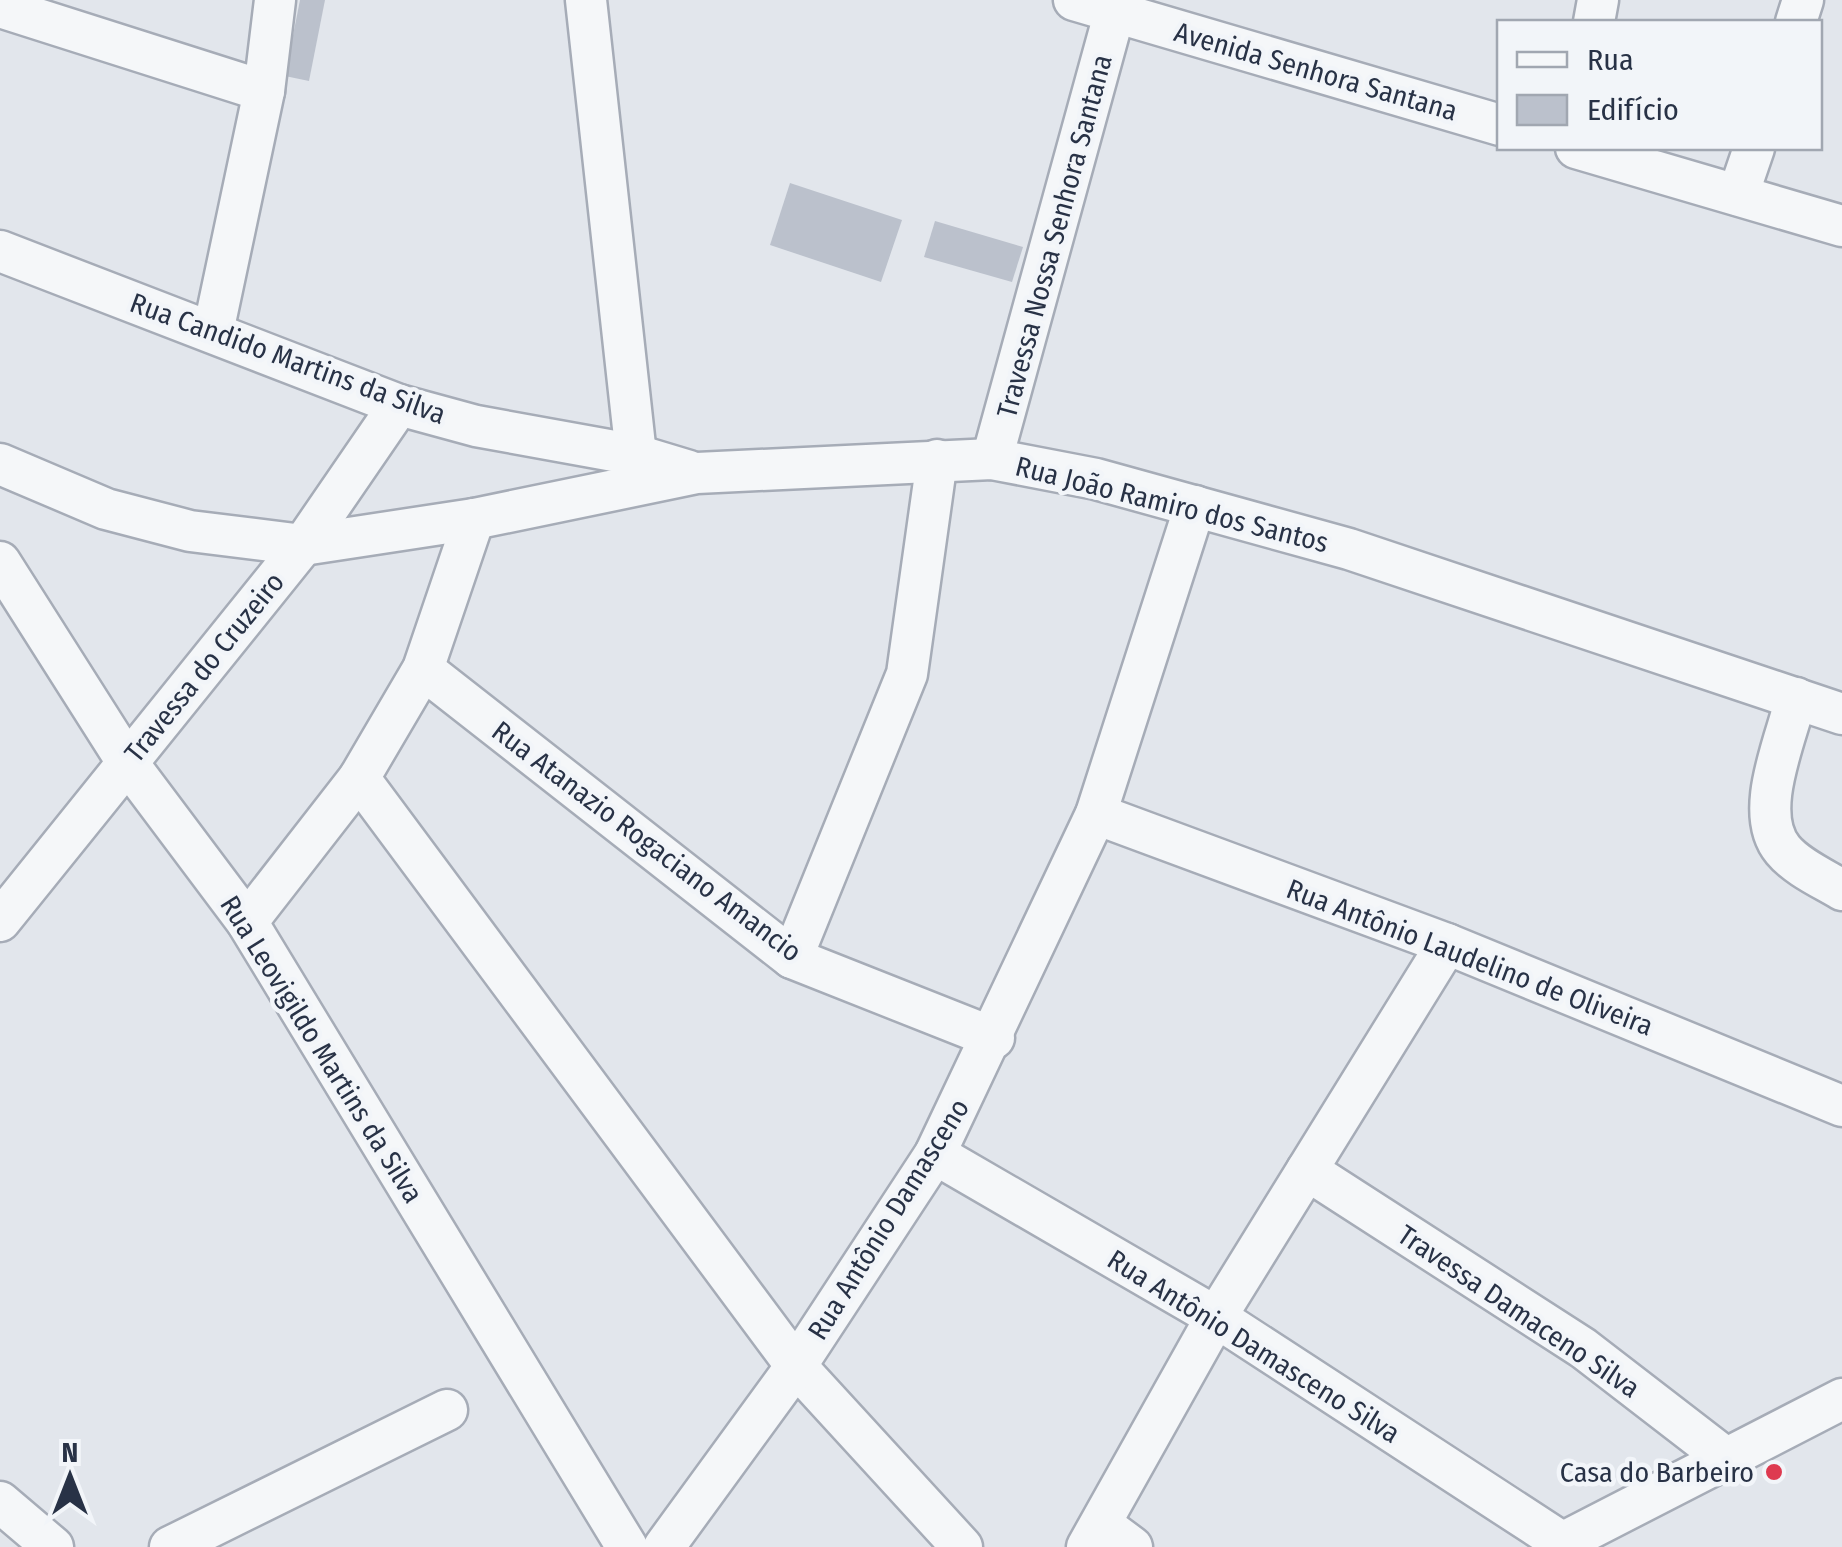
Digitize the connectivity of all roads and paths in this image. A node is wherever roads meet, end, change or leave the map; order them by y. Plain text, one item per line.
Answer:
1 (274, 0) edge
2 (586, 0) edge
3 (1074, 0) edge
4 (1117, 6) edge
5 (0, 7) edge
6 (264, 91) junction
7 (1497, 124) edge
8 (1583, 150) edge
9 (1753, 150) edge
10 (1738, 195) junction
11 (1842, 226) edge
12 (0, 251) edge
13 (213, 332) junction
14 (399, 406) junction
15 (636, 455) junction
16 (992, 459) junction
17 (937, 460) junction
18 (0, 464) edge
19 (697, 473) junction
20 (1195, 506) junction
21 (474, 519) junction
22 (303, 545) junction
23 (0, 562) edge
24 (423, 669) junction
25 (1796, 698) junction
26 (1842, 714) edge
27 (126, 762) junction
28 (359, 778) junction
29 (1096, 814) junction
30 (1842, 890) edge
31 (0, 921) edge
32 (247, 922) junction
33 (1446, 944) junction
34 (792, 958) junction
35 (994, 1038) junction
36 (1842, 1106) edge
37 (935, 1154) junction
38 (1308, 1170) junction
39 (1216, 1317) junction
40 (796, 1366) junction
41 (1842, 1398) edge
42 (446, 1410) dead end
43 (1726, 1459) junction
44 (0, 1502) edge
45 (1107, 1540) edge
46 (1566, 1545) edge
47 (52, 1547) edge
48 (170, 1547) edge
49 (627, 1547) edge
50 (664, 1547) edge
51 (962, 1547) edge

1 - 6 street
2 - 15 street
3 - 4 street, Avenida Senhora Santana
4 - 7 street, Avenida Senhora Santana
4 - 16 street, Travessa Nossa Senhora Santana
5 - 6 street
6 - 13 street
8 - 10 street
9 - 10 street
10 - 11 street
12 - 13 street, Rua Candido Martins da Silva
13 - 14 street, Rua Candido Martins da Silva
14 - 15 street, Rua Candido Martins da Silva
14 - 22 street, Travessa do Cruzeiro
15 - 19 street, Rua Candido Martins da Silva
16 - 17 street, Rua João Ramiro dos Santos
16 - 20 street, Rua João Ramiro dos Santos
17 - 19 street, Rua João Ramiro dos Santos
17 - 34 street
18 - 22 street, Rua João Ramiro dos Santos
19 - 21 street, Rua João Ramiro dos Santos
20 - 25 street, Rua João Ramiro dos Santos
20 - 29 street, Rua Antônio Damasceno
21 - 22 street, Rua João Ramiro dos Santos
21 - 24 street
22 - 27 street, Travessa do Cruzeiro
23 - 27 street, Rua Leovigildo Martins da Silva
24 - 28 street
24 - 34 street, Rua Atanazio Rogaciano Amancio
25 - 26 street, Rua João Ramiro dos Santos
25 - 30 street
27 - 31 street, Travessa do Cruzeiro
27 - 32 street, Rua Leovigildo Martins da Silva
28 - 32 street
28 - 40 street
29 - 33 street, Rua Antônio Laudelino de Oliveira
29 - 35 street, Rua Antônio Damasceno
32 - 49 street, Rua Leovigildo Martins da Silva
33 - 36 street, Rua Antônio Laudelino de Oliveira
33 - 38 street
34 - 35 street, Rua Atanazio Rogaciano Amancio
35 - 37 street, Rua Antônio Damasceno
37 - 39 street, Rua Antônio Damasceno Silva
37 - 40 street, Rua Antônio Damasceno
38 - 39 street
38 - 43 street, Travessa Damaceno Silva
39 - 45 street
39 - 46 street, Rua Antônio Damasceno Silva
40 - 50 street, Rua Antônio Damasceno
40 - 51 street
41 - 43 street
42 - 48 street
43 - 46 street
44 - 47 street

